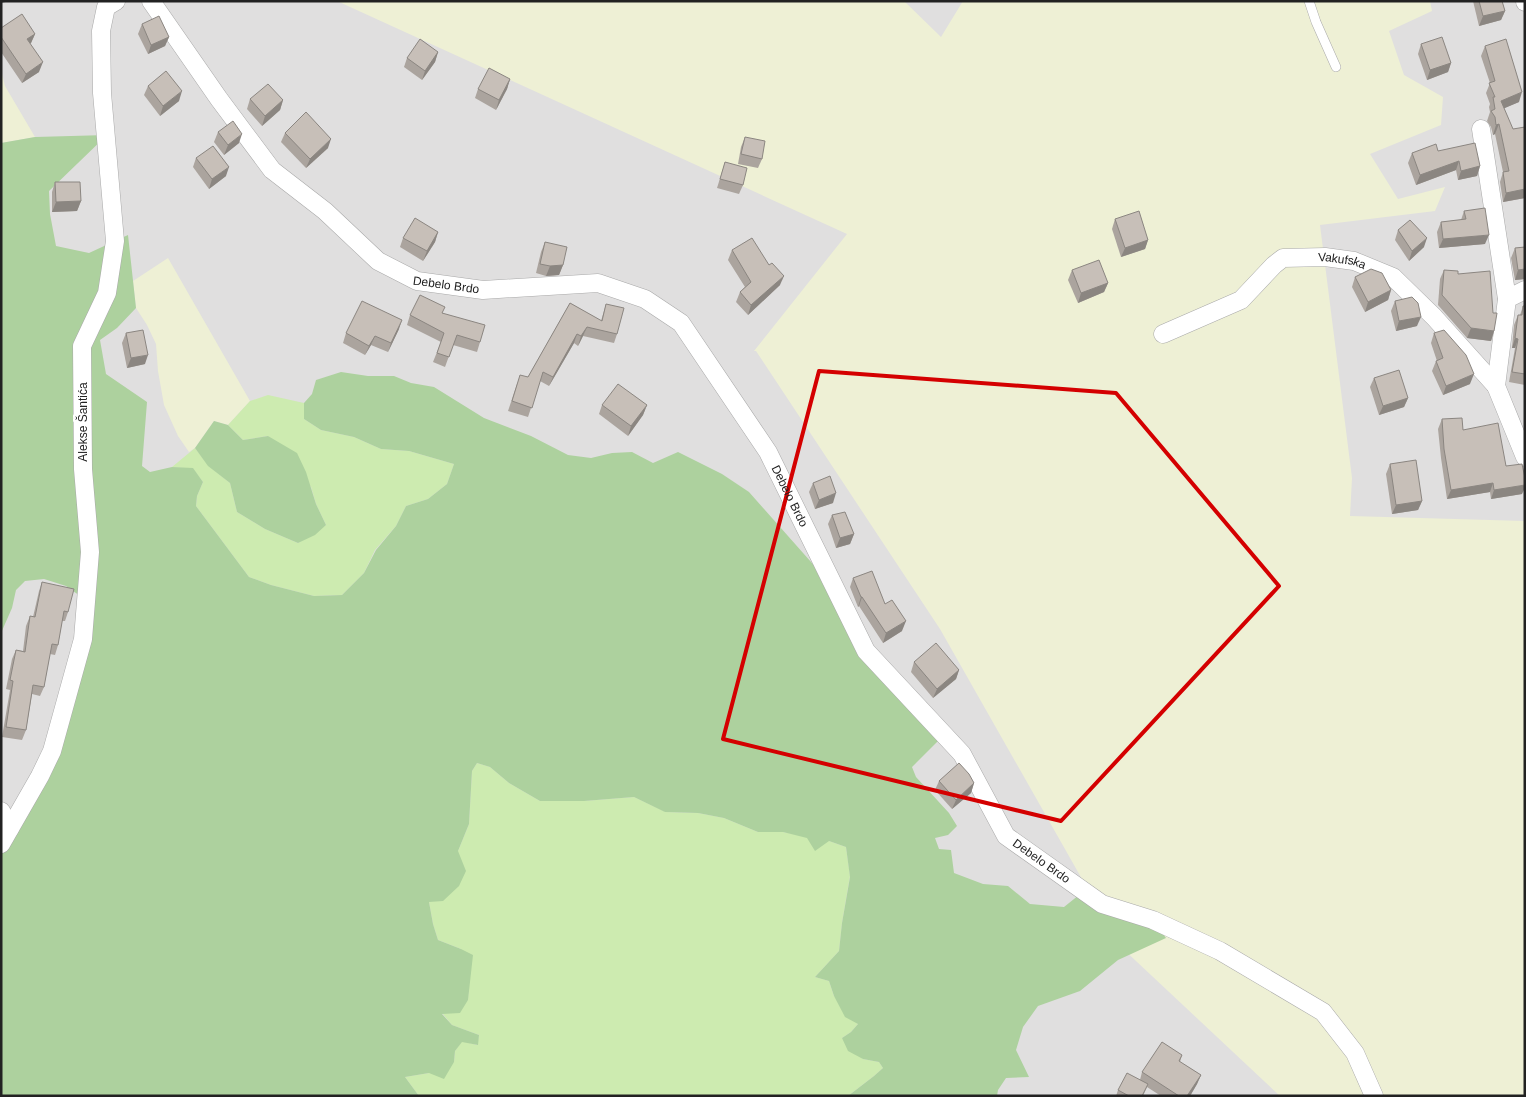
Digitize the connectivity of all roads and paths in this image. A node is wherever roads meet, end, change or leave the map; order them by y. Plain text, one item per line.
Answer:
1 (151, 1) edge
2 (1309, 1) edge
3 (107, 3) edge
4 (1336, 67) dead end
5 (1481, 129) dead end
6 (1525, 290) edge
7 (1507, 299) junction
8 (1164, 334) dead end
9 (1496, 386) junction
10 (1525, 457) edge
11 (1, 811) edge
12 (10, 828) junction
13 (1, 844) edge
14 (1374, 1096) edge

1 - 14 street, Debelo Brdo
2 - 4 lane
3 - 12 street, Alekse Šantića
5 - 7 street, Vakufska
6 - 7 street
7 - 9 street, Vakufska
8 - 9 street, Vakufska
9 - 10 street, Vakufska
11 - 12 street
12 - 13 street, Alekse Šantića

